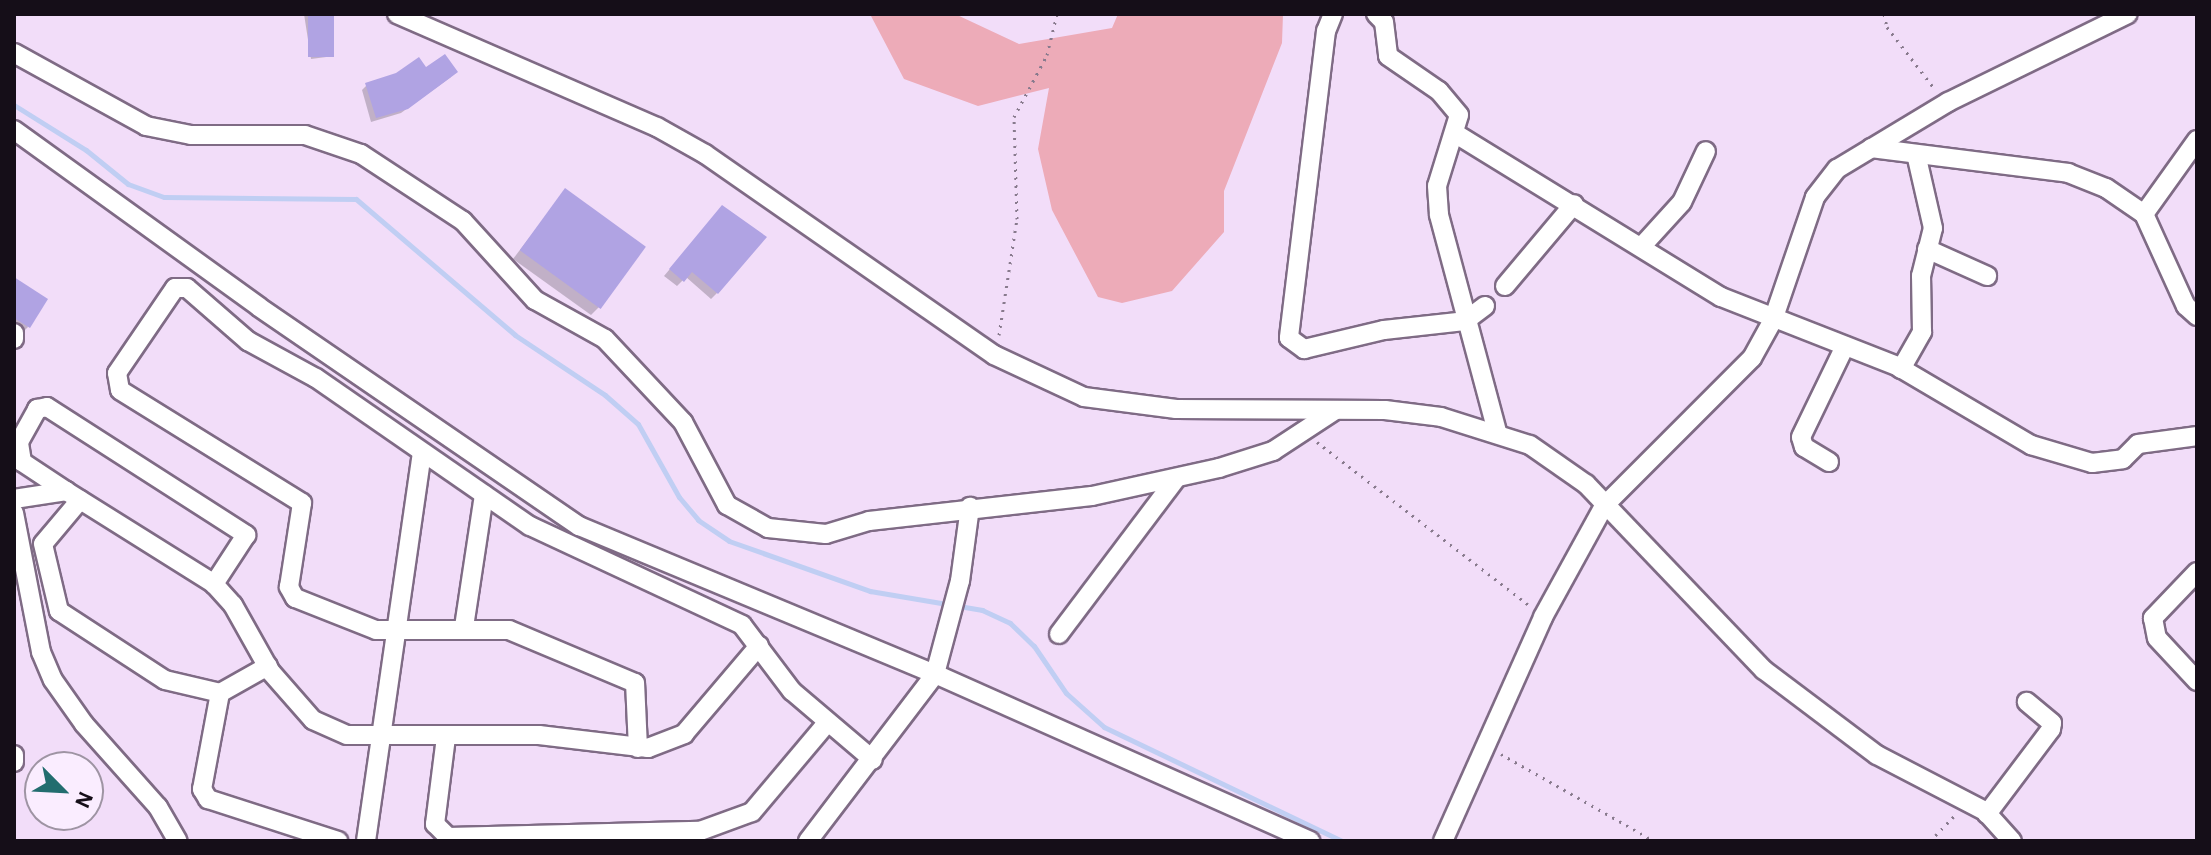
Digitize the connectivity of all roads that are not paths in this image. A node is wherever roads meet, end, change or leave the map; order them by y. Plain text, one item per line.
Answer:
1 (397, 14) edge
2 (1333, 14) edge
3 (1376, 14) edge
4 (2128, 14) edge
5 (14, 53) edge
6 (14, 130) edge
7 (1456, 134) junction
8 (2197, 140) edge
9 (1871, 148) junction
10 (1706, 151) dead end
11 (1916, 154) junction
12 (1574, 204) junction
13 (2144, 214) junction
14 (1642, 246) junction
15 (1927, 249) junction
16 (1987, 276) dead end
17 (1505, 286) dead end
18 (1485, 306) dead end
19 (2197, 316) edge
20 (1773, 320) junction
21 (1465, 321) junction
22 (14, 333) edge
23 (14, 339) edge
24 (1845, 346) junction
25 (1901, 369) junction
26 (1334, 411) junction
27 (1497, 431) junction
28 (2197, 436) edge
29 (422, 453) junction
30 (1829, 462) dead end
31 (1176, 479) junction
32 (484, 494) junction
33 (73, 496) junction
34 (14, 499) edge
35 (1604, 506) junction
36 (970, 507) junction
37 (14, 513) edge
38 (2197, 572) edge
39 (214, 584) junction
40 (464, 627) junction
41 (397, 629) junction
42 (1059, 634) dead end
43 (759, 646) junction
44 (268, 666) junction
45 (935, 674) junction
46 (2197, 681) edge
47 (220, 693) junction
48 (2027, 702) dead end
49 (826, 724) junction
50 (381, 736) junction
51 (446, 737) junction
52 (638, 748) junction
53 (14, 755) edge
54 (873, 760) junction
55 (14, 762) edge
56 (1987, 814) junction
57 (178, 841) edge
58 (338, 841) edge
59 (366, 841) edge
60 (808, 841) edge
61 (1310, 841) edge
62 (1443, 841) edge
63 (2012, 841) edge

1 - 26 street
2 - 21 street
3 - 7 street
4 - 9 street
5 - 36 street
6 - 45 street
7 - 12 street
7 - 21 street
8 - 13 street
9 - 11 street
9 - 20 street
10 - 14 street
11 - 13 street
11 - 15 street
12 - 14 street
12 - 17 street
13 - 19 street
14 - 20 street
15 - 16 street
15 - 25 street
18 - 21 street
20 - 24 street
20 - 35 street
21 - 27 street
22 - 23 street
24 - 25 street
24 - 30 street
25 - 28 street
26 - 27 street
26 - 31 street
27 - 35 street
29 - 32 street
29 - 41 street
29 - 41 street
31 - 36 street
31 - 42 street
32 - 40 street
32 - 43 street
33 - 34 street
33 - 39 street
33 - 39 street
33 - 47 street
35 - 56 street
35 - 62 street
36 - 45 street
37 - 57 street
38 - 46 street
39 - 44 street
40 - 41 street
40 - 52 street
41 - 50 street
43 - 49 street
43 - 52 street
44 - 47 street
44 - 50 street
45 - 54 street
45 - 61 street
47 - 58 street
48 - 56 street
49 - 51 street
49 - 54 street
50 - 51 street
50 - 59 street
51 - 52 street
53 - 55 street
54 - 60 street
56 - 63 street

